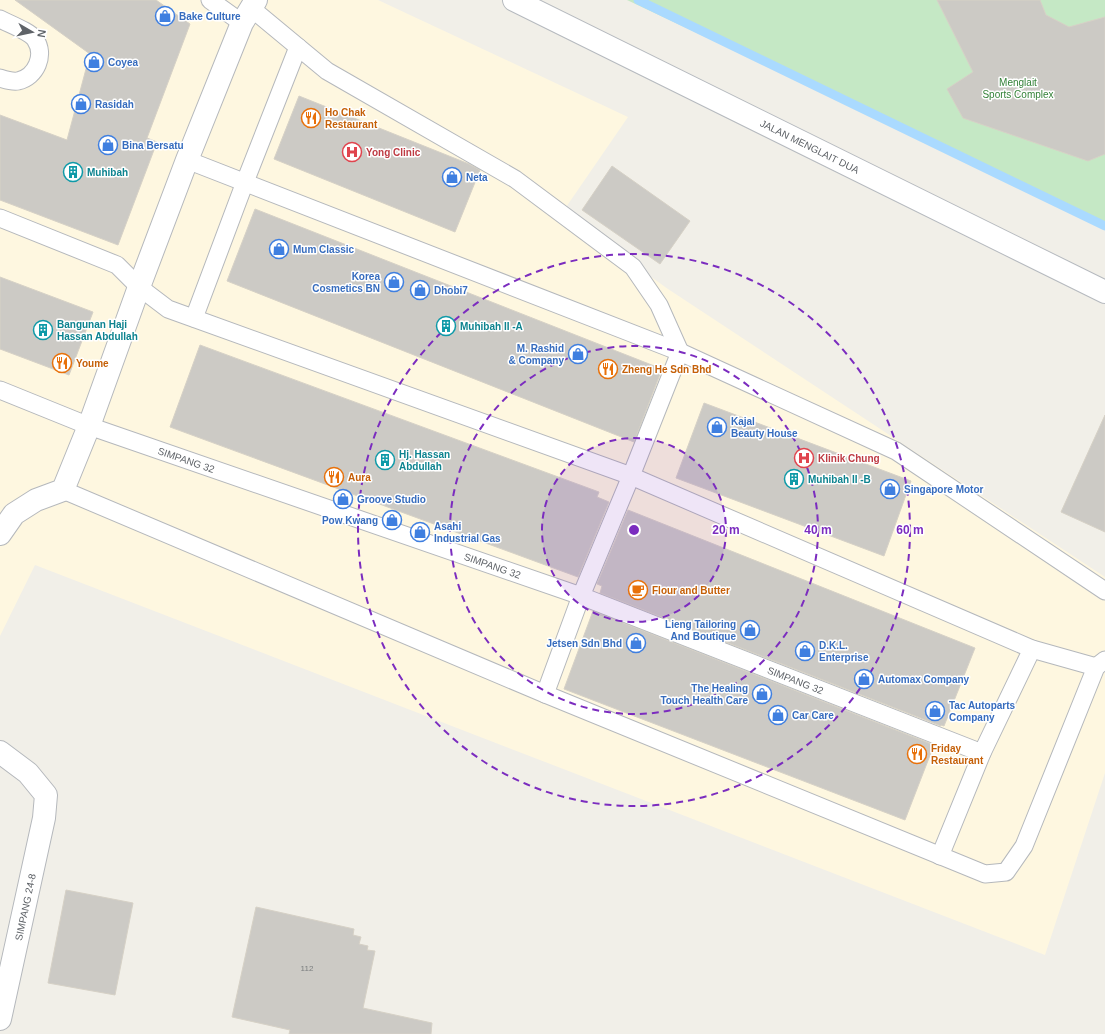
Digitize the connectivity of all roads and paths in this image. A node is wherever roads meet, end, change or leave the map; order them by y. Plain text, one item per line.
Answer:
1 (210, 0) edge
2 (514, 0) edge
3 (250, 10) edge
4 (0, 18) edge
5 (298, 47) junction
6 (0, 78) edge
7 (187, 160) junction
8 (245, 182) junction
9 (0, 218) edge
10 (139, 287) junction
11 (1105, 292) edge
12 (194, 318) junction
13 (680, 352) junction
14 (0, 390) edge
15 (89, 426) junction
16 (632, 476) junction
17 (63, 490) junction
18 (0, 534) edge
19 (1105, 591) edge
20 (580, 596) junction
21 (1032, 649) junction
22 (1100, 664) edge
23 (545, 694) junction
24 (0, 752) edge
25 (982, 753) junction
26 (940, 856) junction
27 (0, 1018) edge

1 - 3 lane
2 - 11 street, JALAN MENGLAIT DUA
3 - 5 lane
3 - 7 street
4 - 6 lane
5 - 8 lane
5 - 13 lane
7 - 8 lane
7 - 10 street
8 - 12 lane
8 - 13 lane
9 - 10 lane
10 - 12 lane
10 - 15 street
12 - 16 lane
13 - 16 lane
13 - 19 lane
14 - 15 lane, SIMPANG 32
15 - 17 street
15 - 20 lane, SIMPANG 32
16 - 20 lane
16 - 21 lane
17 - 18 street
17 - 23 lane
20 - 23 lane
20 - 25 lane, SIMPANG 32
21 - 22 lane
21 - 25 lane
22 - 26 lane
23 - 26 lane
24 - 27 street, SIMPANG 24-8
25 - 26 lane

